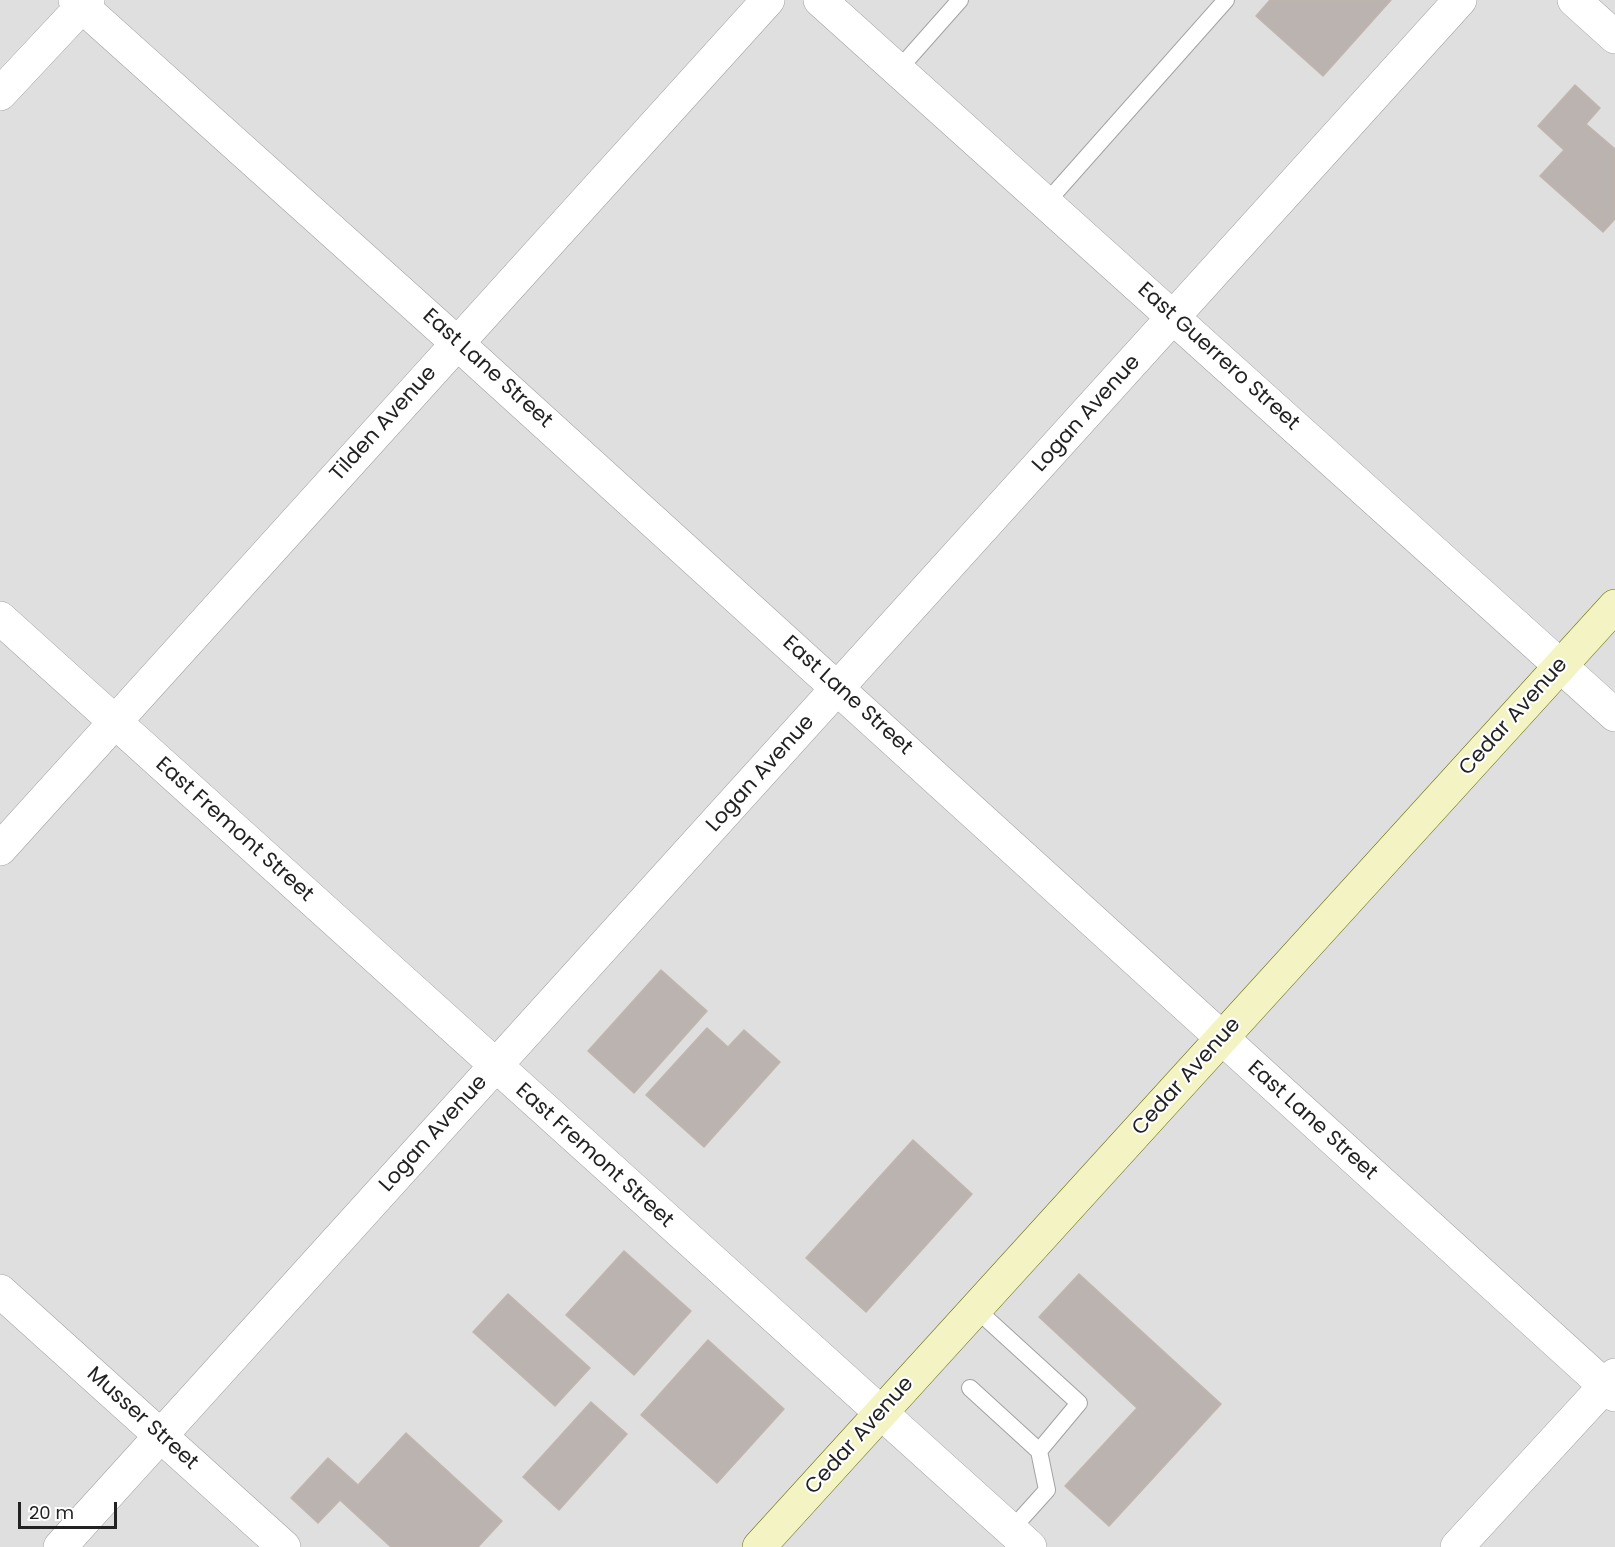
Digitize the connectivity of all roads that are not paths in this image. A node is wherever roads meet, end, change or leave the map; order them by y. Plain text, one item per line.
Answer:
1 (768, 0) edge
2 (820, 0) edge
3 (960, 0) edge
4 (1226, 0) edge
5 (1460, 0) edge
6 (1574, 0) edge
7 (82, 2) edge
8 (1615, 37) edge
9 (898, 70) junction
10 (0, 94) edge
11 (1046, 202) junction
12 (1174, 318) junction
13 (457, 343) junction
14 (1615, 606) edge
15 (0, 618) edge
16 (1561, 665) junction
17 (839, 688) junction
18 (1615, 715) edge
19 (115, 723) junction
20 (0, 849) edge
21 (1222, 1039) junction
22 (496, 1067) junction
23 (0, 1291) edge
24 (976, 1309) junction
25 (1612, 1385) edge
26 (970, 1388) dead end
27 (881, 1414) junction
28 (160, 1436) junction
29 (1039, 1451) junction
30 (1021, 1538) edge
31 (60, 1547) edge
32 (284, 1547) edge
33 (759, 1547) edge
34 (1457, 1547) edge

1 - 13 street, Tilden Avenue
2 - 9 street, East Guerrero Street
3 - 9 lane
4 - 11 lane
5 - 12 street, Logan Avenue
6 - 8 street
7 - 10 street
7 - 13 street, East Lane Street
9 - 11 street, East Guerrero Street
11 - 12 street, East Guerrero Street
12 - 16 street, East Guerrero Street
12 - 17 street, Logan Avenue
13 - 17 street, East Lane Street
13 - 19 street, Tilden Avenue
14 - 16 street, Cedar Avenue
15 - 19 street, East Fremont Street
16 - 18 street, East Guerrero Street
16 - 21 street, Cedar Avenue
17 - 21 street, East Lane Street
17 - 22 street, Logan Avenue
19 - 20 street, Tilden Avenue
19 - 22 street, East Fremont Street
21 - 24 street, Cedar Avenue
21 - 25 street, East Lane Street
22 - 27 street, East Fremont Street
22 - 28 street, Logan Avenue
23 - 28 street, Musser Street
24 - 27 street, Cedar Avenue
24 - 29 lane
25 - 34 street
26 - 29 lane
27 - 30 street, East Fremont Street
27 - 33 street, Cedar Avenue
28 - 31 street, Logan Avenue
28 - 32 street, Musser Street
29 - 30 lane

